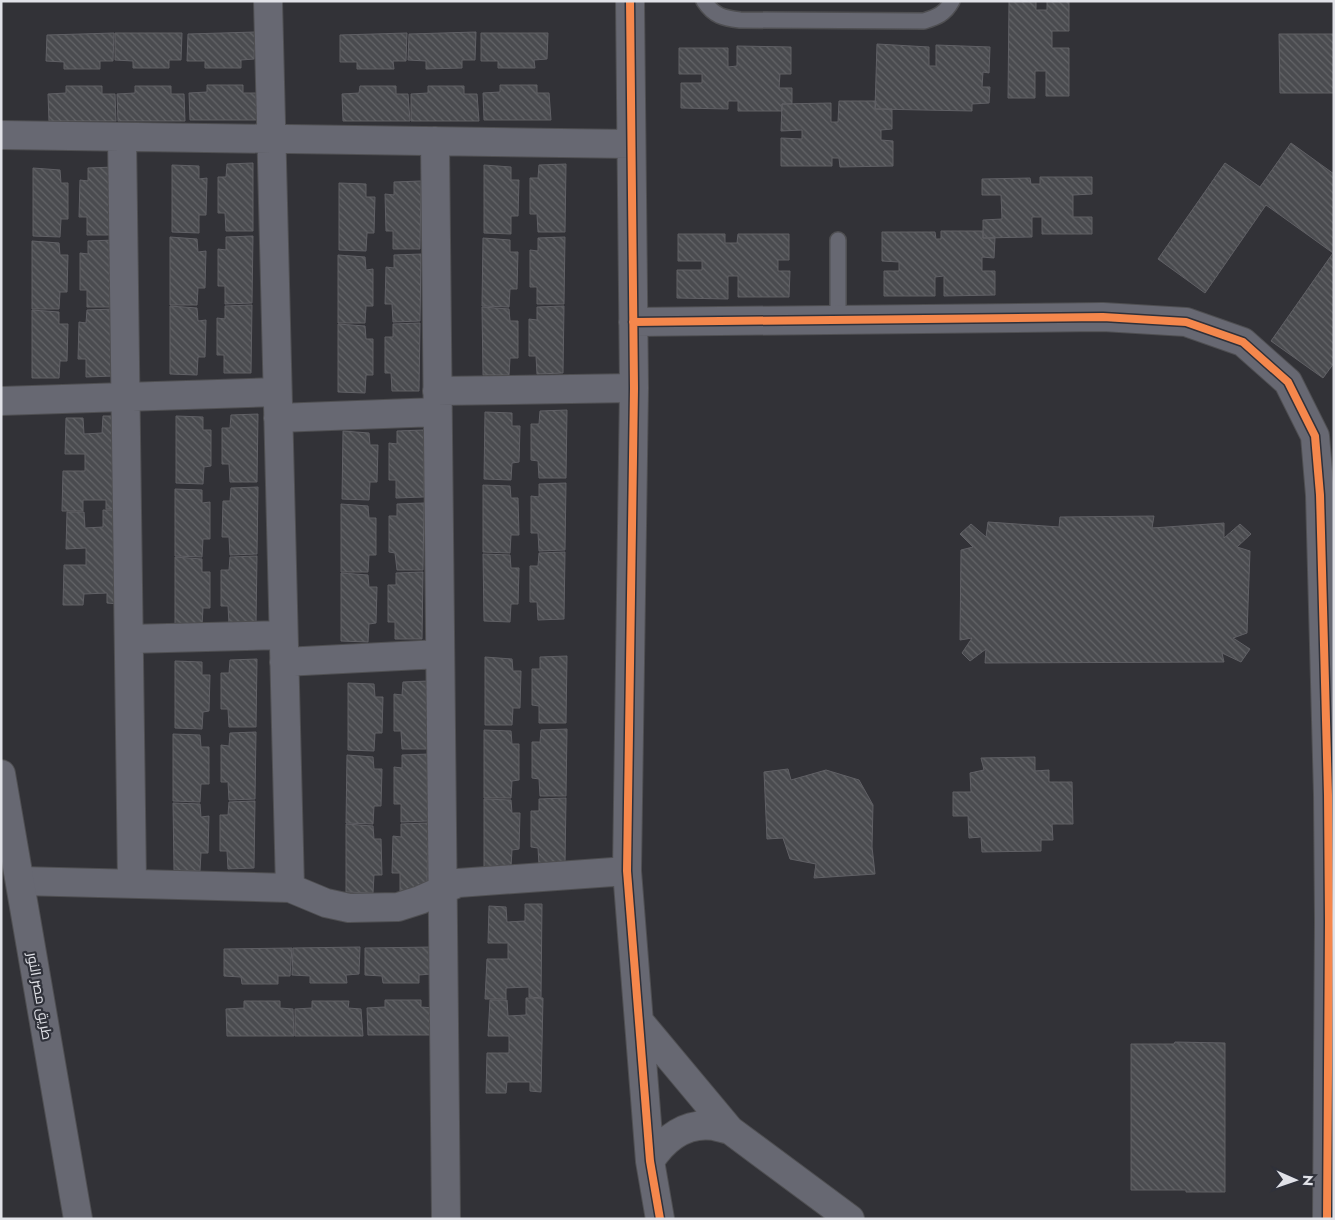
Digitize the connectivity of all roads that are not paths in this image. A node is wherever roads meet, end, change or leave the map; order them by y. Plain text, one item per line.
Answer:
1 (268, 1) edge
2 (630, 1) edge
3 (704, 1) edge
4 (952, 1) edge
5 (1, 135) edge
6 (122, 137) junction
7 (271, 139) junction
8 (435, 141) junction
9 (631, 144) junction
10 (838, 240) dead end
11 (838, 320) junction
12 (633, 322) junction
13 (634, 388) junction
14 (125, 397) junction
15 (1, 401) edge
16 (437, 402) junction
17 (277, 405) junction
18 (1328, 589) edge
19 (129, 639) junction
20 (284, 649) junction
21 (440, 654) junction
22 (1, 774) edge
23 (627, 871) junction
24 (20, 881) junction
25 (132, 883) junction
26 (290, 888) junction
27 (443, 890) junction
28 (639, 1021) junction
29 (730, 1130) junction
30 (1330, 1142) edge
31 (650, 1161) junction
32 (78, 1219) edge
33 (446, 1219) edge
34 (660, 1219) edge
35 (850, 1219) edge
36 (1327, 1219) edge

1 - 7 street
2 - 9 street
3 - 4 lane
5 - 6 street
6 - 7 street
6 - 14 street
7 - 8 street
7 - 17 street
8 - 9 street
8 - 16 street
9 - 12 street
10 - 11 lane
11 - 12 street
11 - 18 street
12 - 13 street
13 - 16 street
13 - 23 street
14 - 15 street
14 - 17 street
14 - 19 street
16 - 17 street
16 - 21 street
17 - 20 street
18 - 30 street
19 - 20 street
19 - 25 street
20 - 21 street
20 - 26 street
21 - 27 street
22 - 24 street, طريق مصر النور
23 - 27 street
23 - 28 street
24 - 25 street
24 - 32 street, طريق مصر النور
25 - 26 street
26 - 27 street
27 - 33 street
28 - 29 street
28 - 31 street
29 - 31 street
29 - 35 street
30 - 36 street
31 - 34 street

